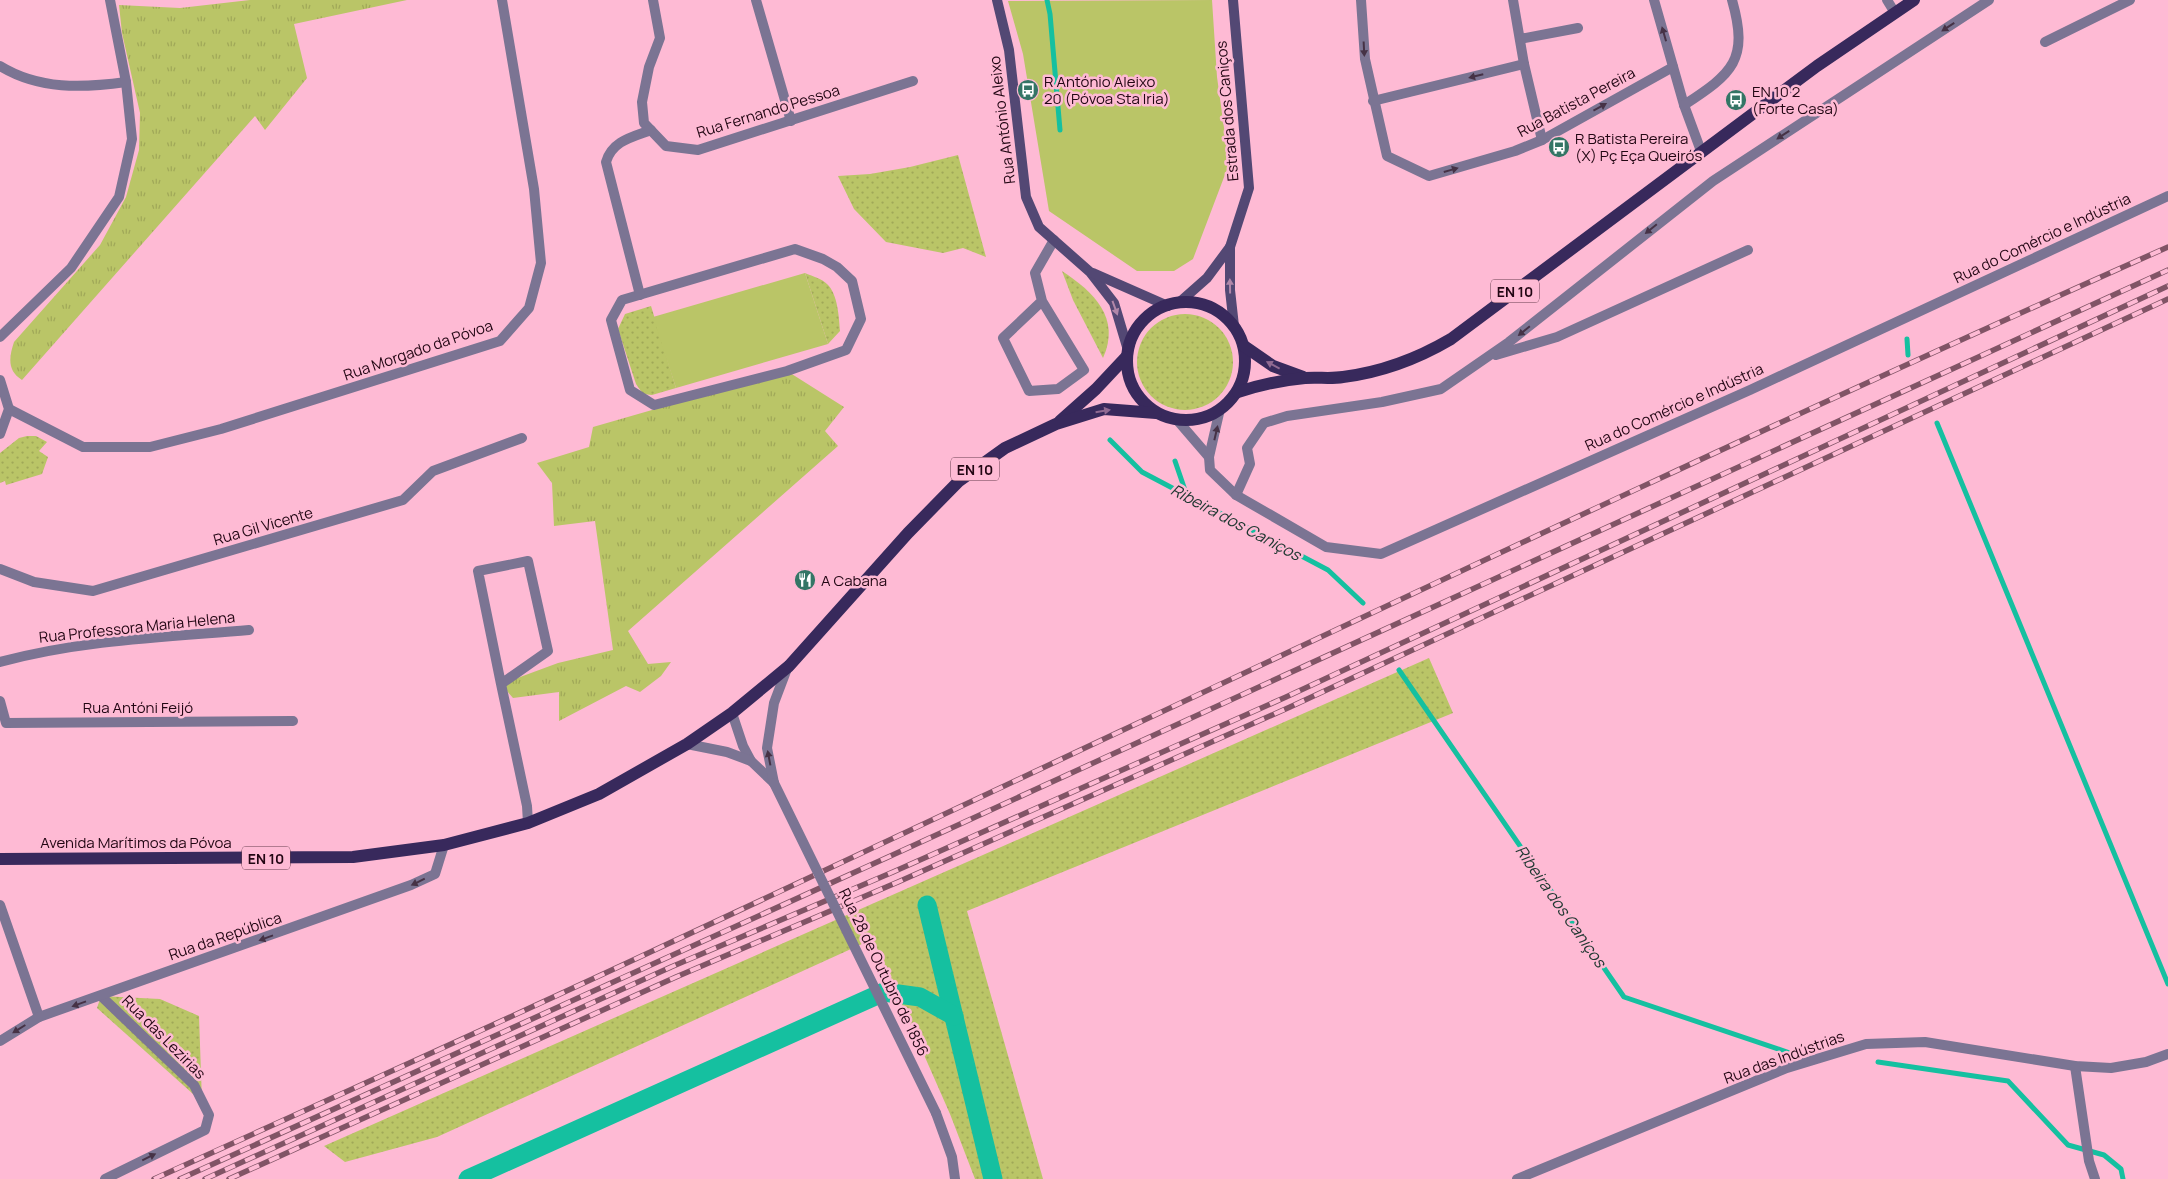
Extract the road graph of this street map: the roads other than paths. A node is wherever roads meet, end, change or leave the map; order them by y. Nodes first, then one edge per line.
1 (110, 0) edge
2 (502, 0) edge
3 (653, 0) edge
4 (756, 0) edge
5 (996, 0) edge
6 (1233, 0) edge
7 (1361, 0) edge
8 (1513, 0) edge
9 (1654, 0) edge
10 (1732, 0) edge
11 (1887, 0) edge
12 (1914, 0) edge
13 (1989, 0) edge
14 (2130, 0) edge
15 (1895, 13) junction
16 (1578, 28) dead end
17 (1520, 39) junction
18 (2045, 42) dead end
19 (1524, 64) junction
20 (0, 66) edge
21 (1673, 67) junction
22 (913, 81) dead end
23 (126, 82) junction
24 (1373, 102) junction
25 (1684, 104) junction
26 (791, 121) junction
27 (651, 130) junction
28 (1542, 140) junction
29 (1701, 151) junction
30 (2168, 196) edge
31 (1054, 240) junction
32 (1230, 247) junction
33 (1748, 250) dead end
34 (1090, 272) junction
35 (640, 295) junction
36 (1042, 301) junction
37 (1181, 301) junction
38 (1168, 306) junction
39 (1234, 326) junction
40 (0, 337) edge
41 (1244, 346) junction
42 (1127, 354) junction
43 (1486, 359) junction
44 (1305, 378) junction
45 (0, 380) edge
46 (1238, 392) junction
47 (9, 409) junction
48 (1220, 409) junction
49 (1156, 413) junction
50 (1178, 421) junction
51 (1056, 424) junction
52 (0, 434) edge
53 (522, 438) dead end
54 (1210, 457) junction
55 (1236, 495) junction
56 (0, 568) edge
57 (249, 630) dead end
58 (0, 662) edge
59 (789, 666) junction
60 (501, 684) junction
61 (0, 702) edge
62 (732, 713) junction
63 (293, 721) dead end
64 (687, 744) junction
65 (751, 761) junction
66 (774, 783) junction
67 (528, 823) junction
68 (444, 845) junction
69 (0, 859) edge
70 (0, 905) edge
71 (100, 996) junction
72 (39, 1018) junction
73 (0, 1041) edge
74 (2168, 1054) edge
75 (2075, 1066) junction
76 (105, 1179) edge
77 (955, 1179) edge
78 (1517, 1179) edge
79 (2095, 1179) edge

1 - 23 street
2 - 47 street, Rua Morgado da Póvoa
3 - 27 street, Rua Fernando Pessoa
4 - 26 street
5 - 31 street, Rua António Aleixo
6 - 32 street, Estrada dos Caniços
7 -> 24 street, Rua Batista Pereira
8 - 17 street
21 -> 9 street
10 - 25 street
11 - 15 street
12 - 15 main road, EN 10
13 -> 43 street
14 - 18 street
15 - 29 main road, EN 10
16 - 17 street
17 - 19 street
19 -> 24 street
19 - 28 street
20 - 23 street
21 - 25 street
28 -> 21 street, Rua Batista Pereira
22 - 26 street, Rua Fernando Pessoa
23 - 40 street
24 -> 28 street, Rua Batista Pereira
25 - 29 street
26 - 27 street, Rua Fernando Pessoa
27 - 35 street
29 - 44 main road, EN 10
30 - 55 street, Rua do Comércio e Indústria
31 - 34 street, Rua António Aleixo
31 - 36 street
32 - 37 street, Estrada dos Caniços
39 -> 32 street, Estrada dos Caniços
33 - 43 street
34 - 38 street, Rua António Aleixo
34 -> 42 street, Rua António Aleixo
35 - 35 street
36 - 36 street
37 - 38 main road
37 - 39 main road
38 - 42 main road
39 - 41 main road
44 -> 41 main road
41 - 46 main road
42 - 49 main road
42 - 51 main road, Avenida Marítimos da Póvoa
43 - 55 street
44 - 46 main road
45 - 47 street
46 - 48 main road
47 - 52 street
48 - 50 main road
54 -> 48 street
49 - 50 main road
51 -> 49 main road, Avenida Marítimos da Póvoa
50 - 54 street, Rua do Comércio e Indústria
51 - 59 main road, Avenida Marítimos da Póvoa / EN 10
53 - 56 street, Rua Gil Vicente
54 - 55 street, Rua do Comércio e Indústria
57 - 58 street, Rua Professora Maria Helena
59 - 62 main road, Avenida Marítimos da Póvoa / EN 10
66 -> 59 street, Rua 28 de Outubro de 1856
60 - 60 street
60 - 67 street
61 - 63 street, Rua Antóni Feijó
62 - 64 main road, Avenida Marítimos da Póvoa / EN 10
62 - 65 street, Rua 28 de Outubro de 1856
64 - 65 street, Rua 28 de Outubro de 1856
64 - 67 main road, Avenida Marítimos da Póvoa / EN 10
65 - 66 street, Rua 28 de Outubro de 1856
66 - 77 street, Rua 28 de Outubro de 1856, bridge
67 - 68 main road, Avenida Marítimos da Póvoa / EN 10
68 - 69 main road, Avenida Marítimos da Póvoa / EN 10
68 -> 71 street, Rua da República
70 - 72 street
71 -> 72 street, Rua da República
76 -> 71 street, Rua das Lezirias
72 -> 73 street, Rua da República
74 - 75 street, Rua das Indústrias
75 - 78 street, Rua das Indústrias
75 - 79 street

